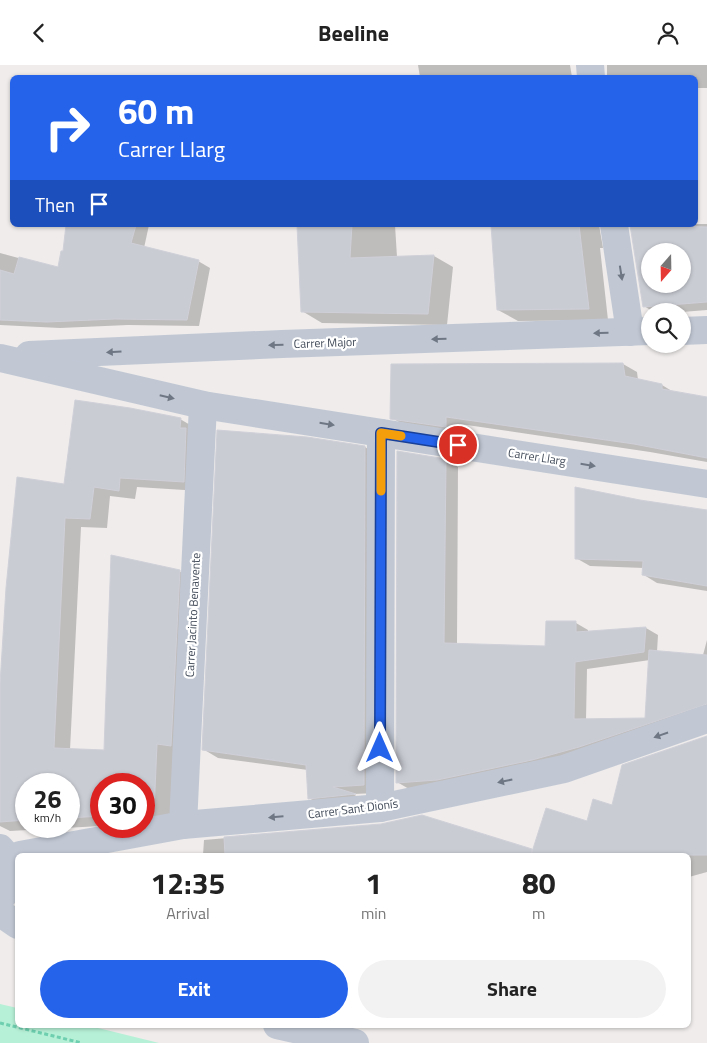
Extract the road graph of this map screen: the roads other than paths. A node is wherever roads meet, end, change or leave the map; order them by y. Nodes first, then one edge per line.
1 (614, 227) edge
2 (707, 330) edge
3 (691, 331) edge
4 (640, 332) edge
5 (0, 357) edge
6 (203, 405) junction
7 (374, 432) junction
8 (707, 484) edge
9 (707, 719) edge
10 (380, 808) junction
11 (183, 825) junction
12 (18, 853) edge
13 (12, 854) edge
14 (0, 899) edge
15 (0, 913) edge
16 (15, 923) edge
17 (290, 1028) edge
18 (355, 1043) edge

1 -> 4 street
2 - 3 street
4 -> 5 street, Carrer Major
5 -> 6 street, Carrer Major
6 -> 7 street, Carrer Major
6 - 11 street, Carrer Jacinto Benavente
7 -> 8 street, Carrer Llarg
7 - 10 street
9 -> 10 street, Carrer Sant Dionís
10 -> 11 street, Carrer Sant Dionís
11 - 12 street, Carrer Sant Dionís
13 - 14 street
15 - 16 street
17 - 18 street

